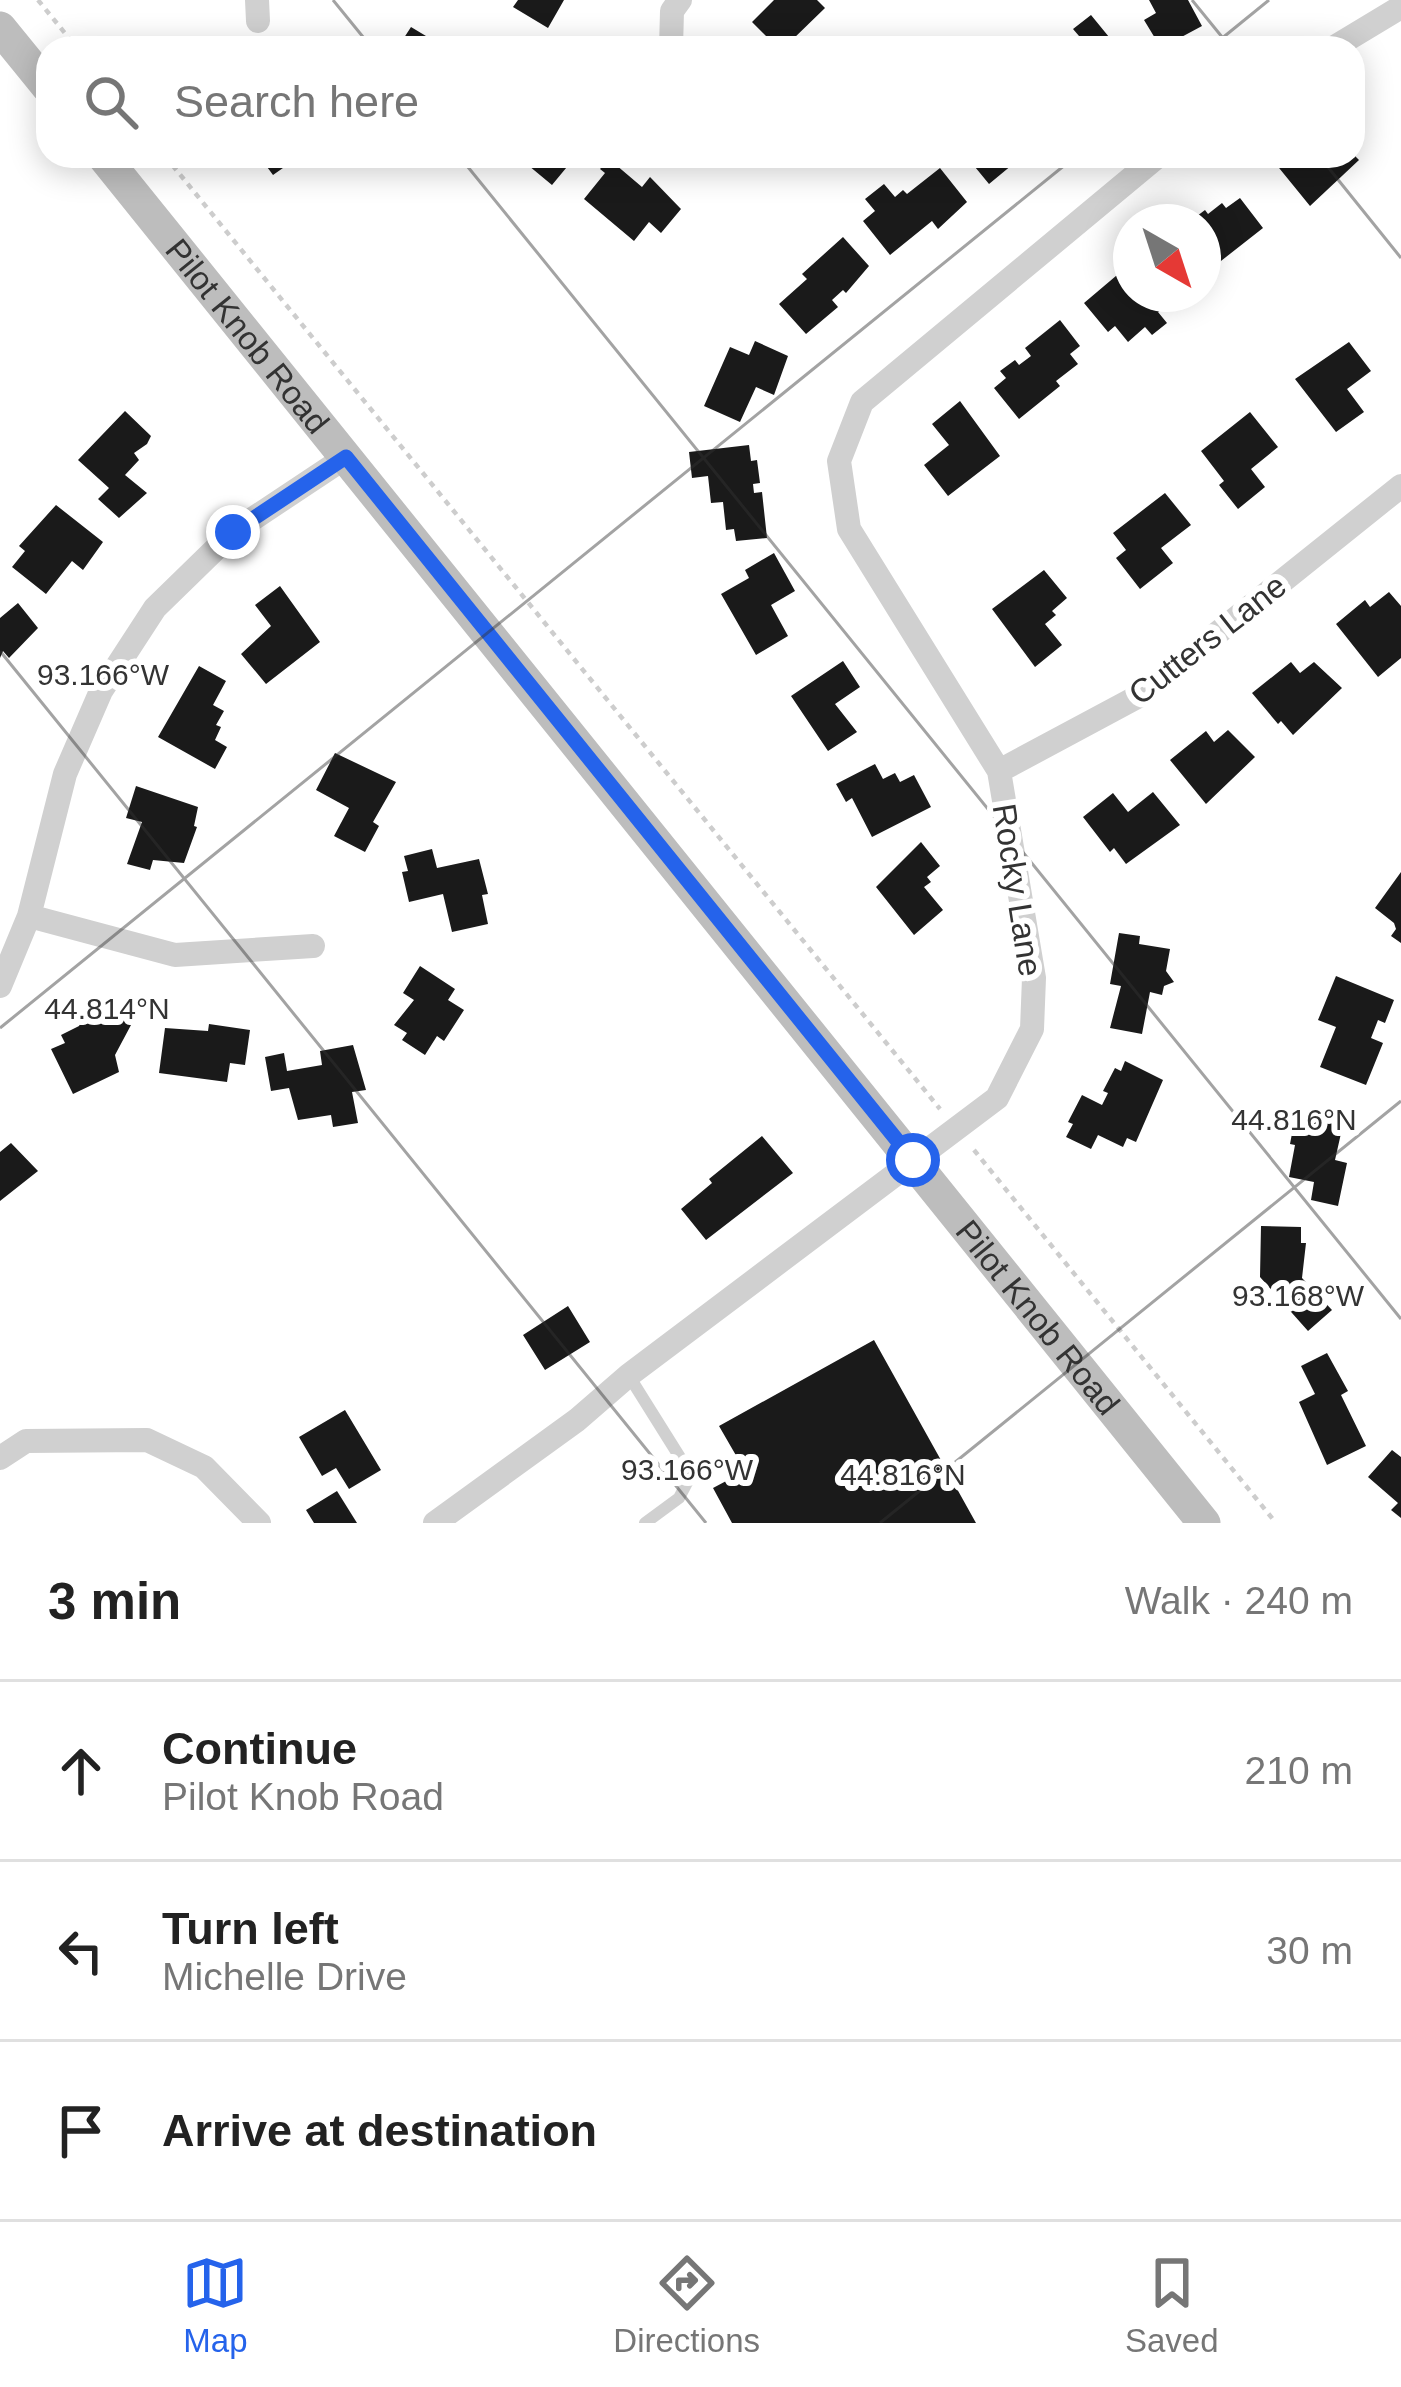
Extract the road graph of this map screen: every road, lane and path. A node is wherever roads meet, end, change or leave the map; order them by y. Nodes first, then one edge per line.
1 (38, 0) edge
2 (680, 0) edge
3 (1401, 7) edge
4 (0, 28) edge
5 (66, 36) edge
6 (671, 36) edge
7 (1354, 36) edge
8 (36, 72) edge
9 (114, 168) edge
10 (174, 168) edge
11 (1144, 168) edge
12 (346, 457) junction
13 (1401, 485) edge
14 (1000, 771) junction
15 (29, 916) junction
16 (313, 946) dead end
17 (0, 986) edge
18 (956, 1129) junction
19 (913, 1160) junction
20 (628, 1375) junction
21 (0, 1458) edge
22 (259, 1523) edge
23 (435, 1523) edge
24 (645, 1523) edge
25 (1204, 1523) edge
26 (1276, 1523) edge

1 - 5 path
2 - 6 street
3 - 7 street
4 - 8 main road
9 - 12 main road, Pilot Knob Road
10 - 18 path
11 - 14 street, Rocky Lane
12 - 15 street
12 - 19 main road, Pilot Knob Road
13 - 14 street, Cutters Lane
14 - 18 street, Rocky Lane
15 - 16 street
15 - 17 street
18 - 19 street, Rocky Lane
18 - 26 path
19 - 20 street, Rocky Lane
19 - 25 main road, Pilot Knob Road
20 - 23 street, Rocky Lane
20 - 24 lane
21 - 22 street

